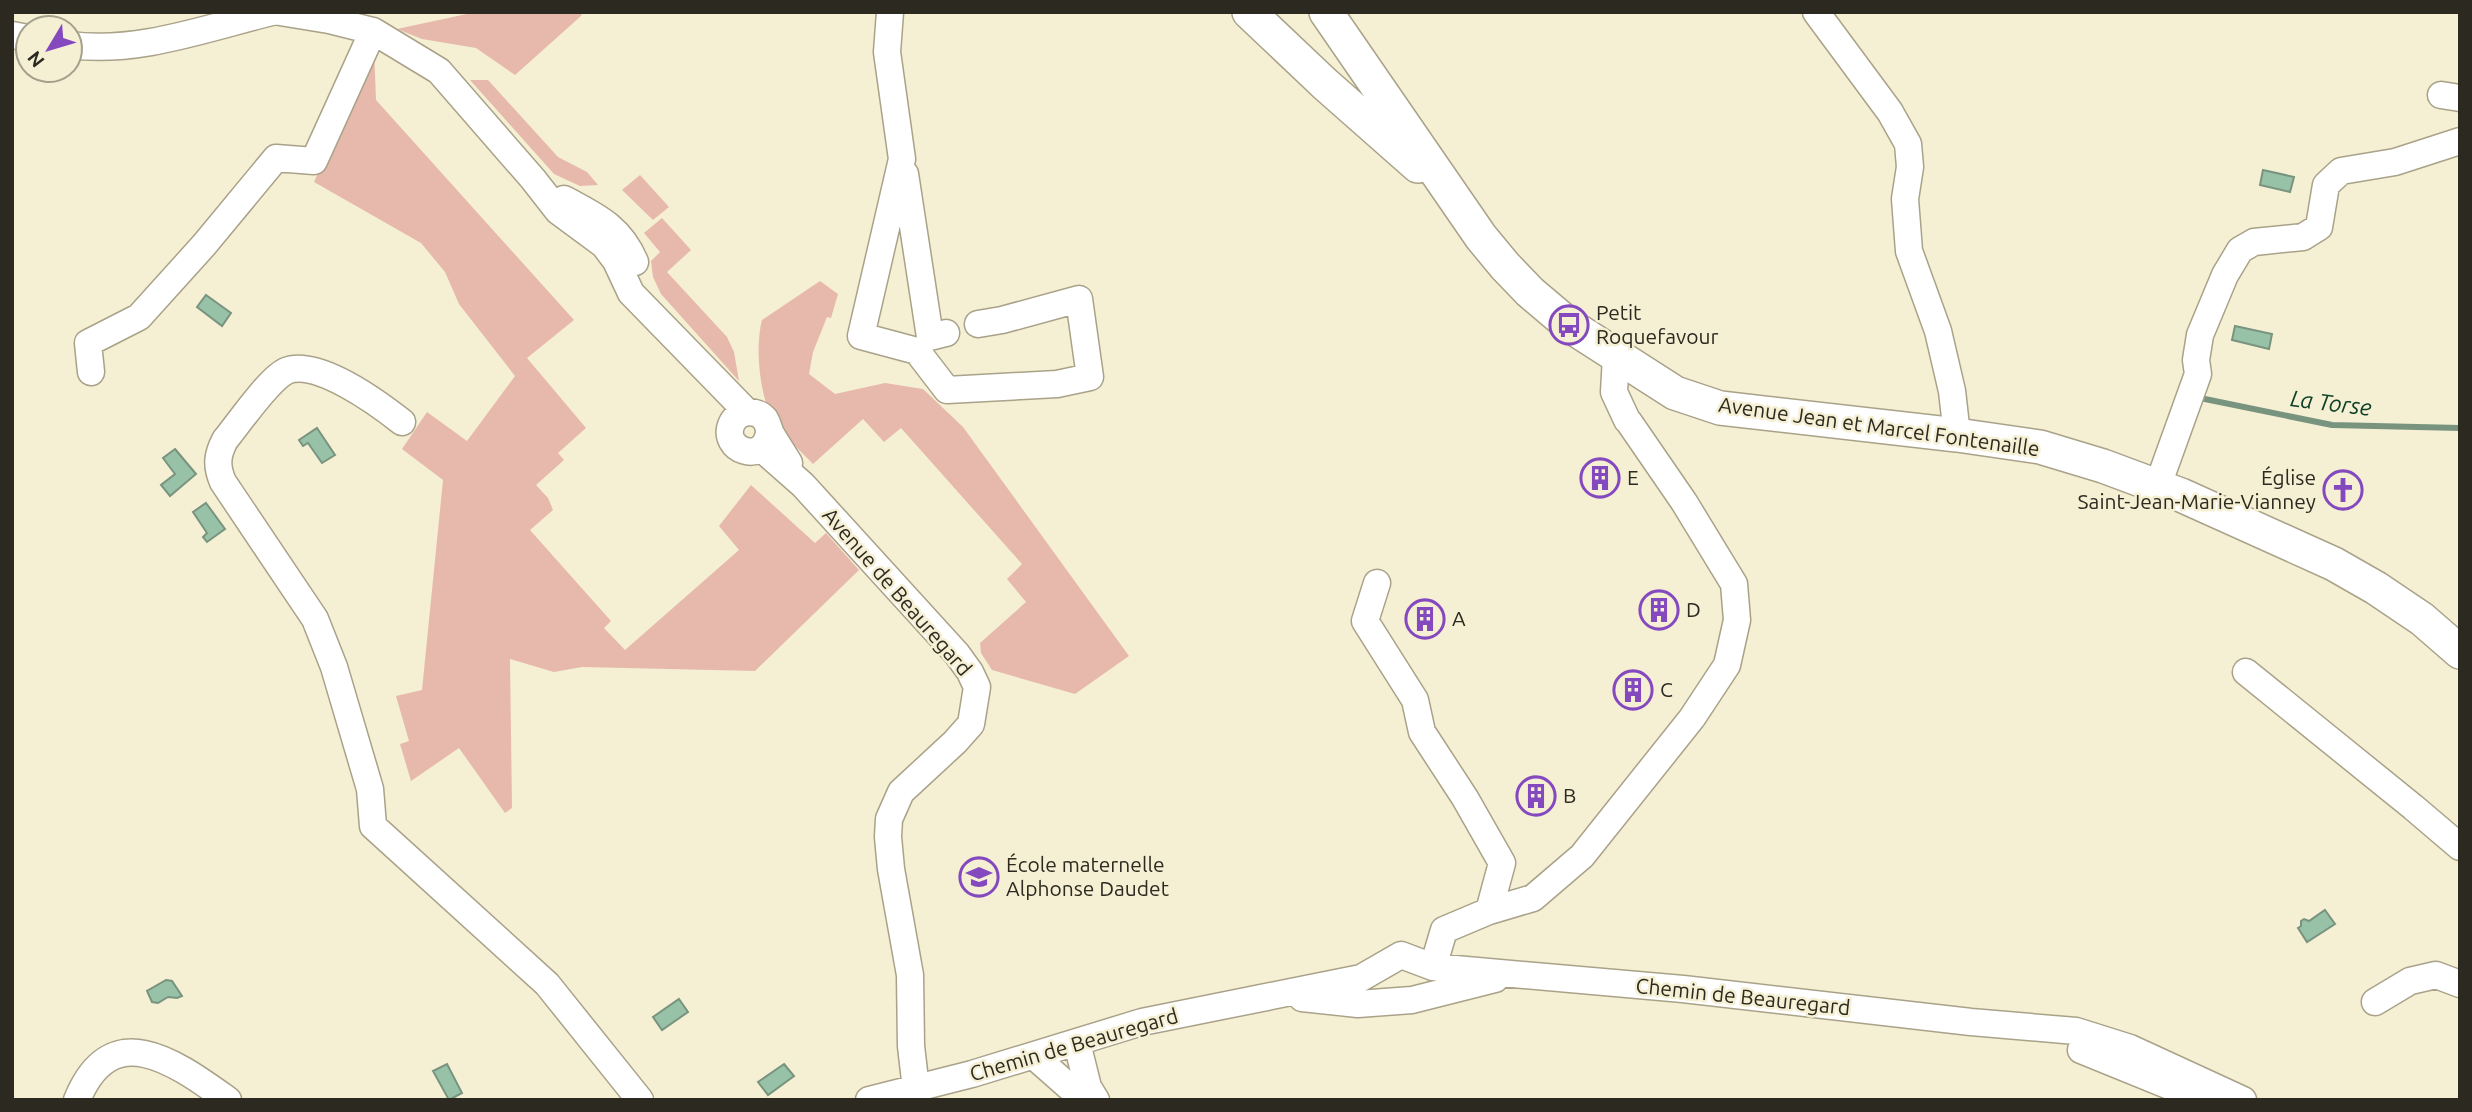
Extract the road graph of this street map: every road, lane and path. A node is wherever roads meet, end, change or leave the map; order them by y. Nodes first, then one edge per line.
1 (272, 12) edge
2 (280, 12) edge
3 (890, 12) edge
4 (1249, 12) edge
5 (1326, 12) edge
6 (1816, 12) edge
7 (325, 16) edge
8 (373, 31) junction
9 (84, 47) edge
10 (1359, 58) junction
11 (1325, 84) junction
12 (2460, 141) edge
13 (902, 159) junction
14 (1454, 198) junction
15 (978, 324) dead end
16 (946, 333) dead end
17 (1616, 357) junction
18 (90, 372) dead end
19 (740, 416) junction
20 (402, 422) dead end
21 (1956, 435) junction
22 (765, 439) junction
23 (2158, 485) junction
24 (1377, 583) dead end
25 (2460, 652) edge
26 (2246, 673) dead end
27 (2460, 847) edge
28 (1489, 911) junction
29 (1433, 967) junction
30 (1515, 974) junction
31 (2460, 984) edge
32 (1279, 996) junction
33 (2375, 1002) dead end
34 (1971, 1022) junction
35 (1077, 1043) junction
36 (1034, 1056) junction
37 (916, 1089) junction
38 (1059, 1091) edge
39 (77, 1100) edge
40 (229, 1100) edge
41 (640, 1100) edge
42 (869, 1100) edge
43 (1084, 1100) edge
44 (1096, 1100) edge
45 (2204, 1100) edge
46 (2243, 1100) edge

1 - 9 street
2 - 7 street
3 - 13 street
4 - 11 main road, Avenue Jean et Marcel Fontenaille
5 - 10 main road, Avenue Jean et Marcel Fontenaille
6 - 21 street
7 - 8 street
8 - 18 street
8 - 19 street
10 - 11 main road
10 - 14 main road, Avenue Jean et Marcel Fontenaille
11 - 14 main road, Avenue Jean et Marcel Fontenaille
12 - 23 street
13 - 15 street
13 - 16 street
14 - 17 main road, Avenue Jean et Marcel Fontenaille
17 - 21 main road, Avenue Jean et Marcel Fontenaille
17 - 28 street
19 - 22 street
19 - 22 street
20 - 41 street
21 - 23 main road, Avenue Jean et Marcel Fontenaille
22 - 37 street, Avenue de Beauregard
23 - 25 main road, Avenue Jean et Marcel Fontenaille
24 - 28 street
26 - 27 street
28 - 29 street
29 - 30 street, Chemin de Beauregard
29 - 32 street, Chemin de Beauregard
30 - 32 street, Chemin de Beauregard
30 - 34 street, Chemin de Beauregard
31 - 33 street
32 - 35 street, Chemin de Beauregard
34 - 45 street, Chemin de Beauregard
34 - 46 street, Chemin de Beauregard
35 - 36 street, Chemin de Beauregard
35 - 44 street
36 - 37 street, Chemin de Beauregard
36 - 38 street
37 - 42 street, Chemin de Beauregard
38 - 43 street
39 - 40 street

